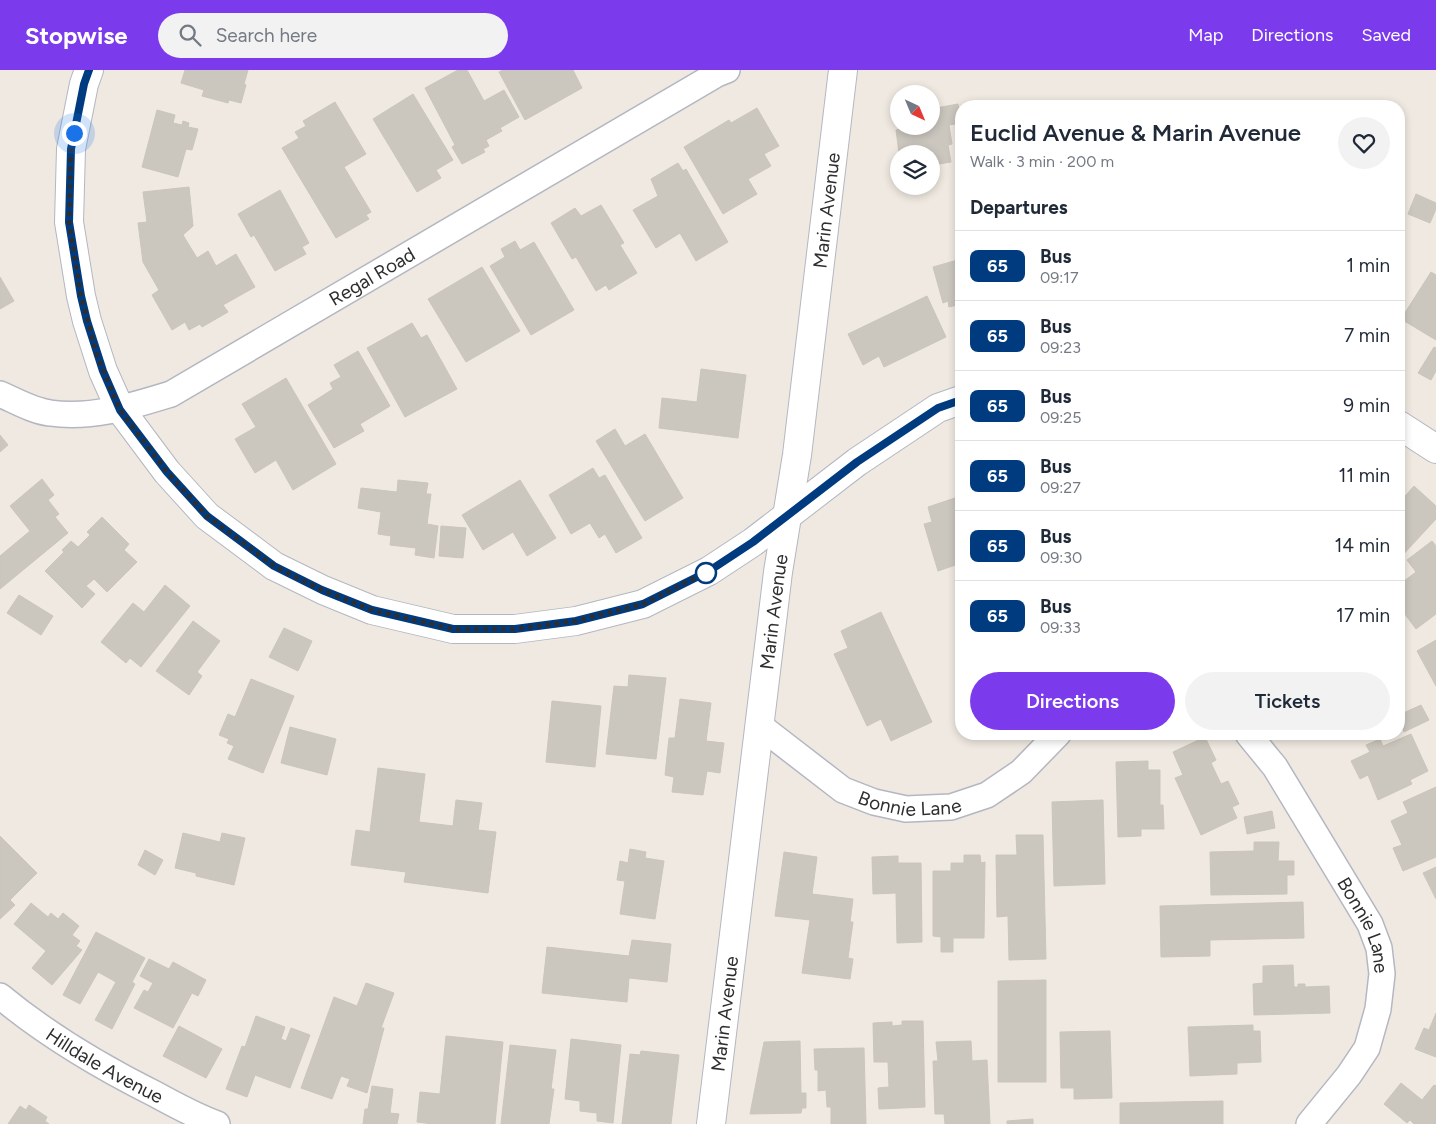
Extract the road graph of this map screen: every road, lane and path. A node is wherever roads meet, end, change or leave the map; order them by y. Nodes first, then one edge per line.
1 (89, 70) edge
2 (727, 70) edge
3 (843, 70) edge
4 (0, 394) edge
5 (955, 402) edge
6 (120, 410) junction
7 (1405, 429) edge
8 (1436, 449) edge
9 (788, 514) junction
10 (760, 726) junction
11 (1052, 740) edge
12 (1253, 740) edge
13 (0, 996) edge
14 (217, 1124) edge
15 (711, 1124) edge
16 (1309, 1124) edge

1 - 6 street
2 - 6 street, Regal Road
3 - 9 street, Marin Avenue
4 - 6 street, Regal Road
5 - 9 street
6 - 9 street
7 - 8 street
9 - 10 street, Marin Avenue
10 - 11 street, Bonnie Lane
10 - 15 street, Marin Avenue
12 - 16 street, Bonnie Lane
13 - 14 street, Hilldale Avenue

